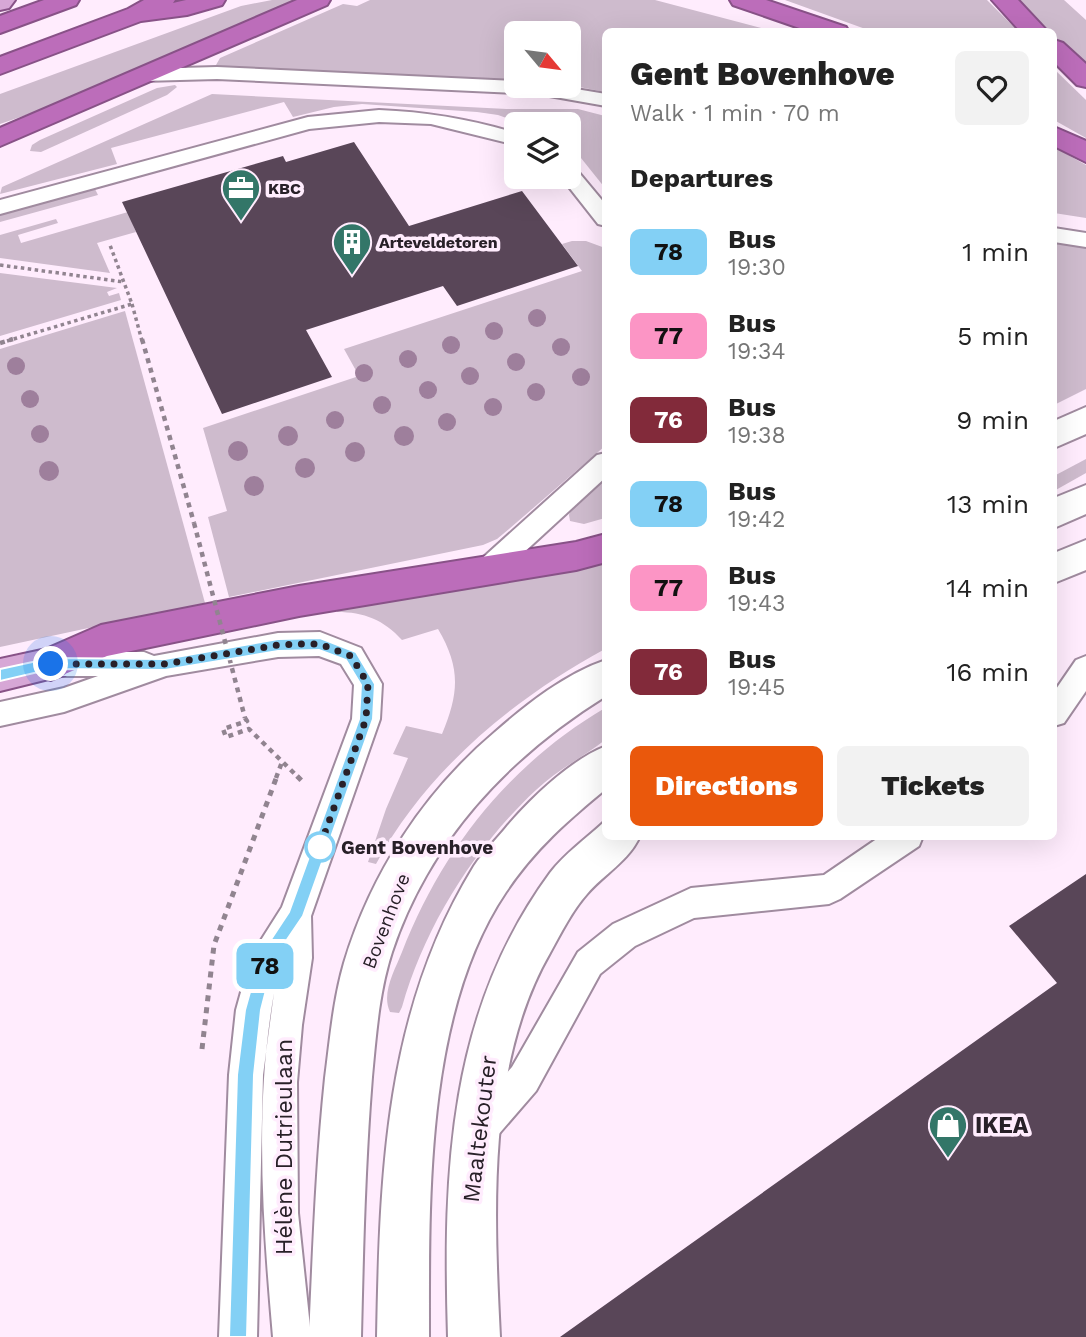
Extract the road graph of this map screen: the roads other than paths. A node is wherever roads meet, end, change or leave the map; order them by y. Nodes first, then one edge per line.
1 (67, 0) edge
2 (163, 0) edge
3 (213, 0) edge
4 (318, 0) edge
5 (742, 0) edge
6 (1004, 0) edge
7 (137, 14) junction
8 (0, 25) edge
9 (825, 28) edge
10 (1031, 28) edge
11 (1057, 51) edge
12 (8, 63) edge
13 (143, 75) junction
14 (1086, 79) edge
15 (602, 99) edge
16 (504, 135) edge
17 (1057, 137) edge
18 (0, 138) edge
19 (1086, 153) edge
20 (581, 189) edge
21 (0, 207) edge
22 (602, 214) edge
23 (1057, 221) edge
24 (1086, 226) edge
25 (1057, 235) edge
26 (1086, 240) edge
27 (1086, 419) edge
28 (1057, 434) edge
29 (602, 466) edge
30 (1086, 498) edge
31 (1057, 512) edge
32 (602, 549) edge
33 (1086, 554) edge
34 (1057, 568) edge
35 (486, 570) junction
36 (51, 664) junction
37 (165, 664) junction
38 (1086, 668) edge
39 (0, 675) edge
40 (602, 678) edge
41 (1057, 709) edge
42 (0, 714) edge
43 (602, 767) edge
44 (615, 840) edge
45 (902, 840) edge
46 (295, 916) junction
47 (474, 1136) junction
48 (238, 1337) edge
49 (292, 1337) edge
50 (335, 1337) edge
51 (403, 1337) edge
52 (474, 1337) edge

1 - 8 highway
2 - 7 highway
3 - 7 highway
4 - 13 highway
5 - 9 highway
6 - 10 highway
7 - 12 highway
11 - 14 highway
13 - 15 lane
13 - 18 highway
16 - 21 lane
17 - 19 highway
20 - 22 lane
23 - 24 lane
25 - 26 lane
27 - 28 street
29 - 35 lane
30 - 31 street
32 - 35 highway
33 - 34 street
35 - 36 highway
36 - 37 lane
36 - 39 main road
37 - 42 lane
37 - 46 lane, Hélène Dutrieulaan
38 - 41 lane
40 - 50 street, Bovenhove
43 - 51 street
44 - 47 street, Maaltekouter
45 - 47 lane
46 - 48 lane, Hélène Dutrieulaan
46 - 49 lane, Hélène Dutrieulaan
47 - 52 street, Maaltekouter

